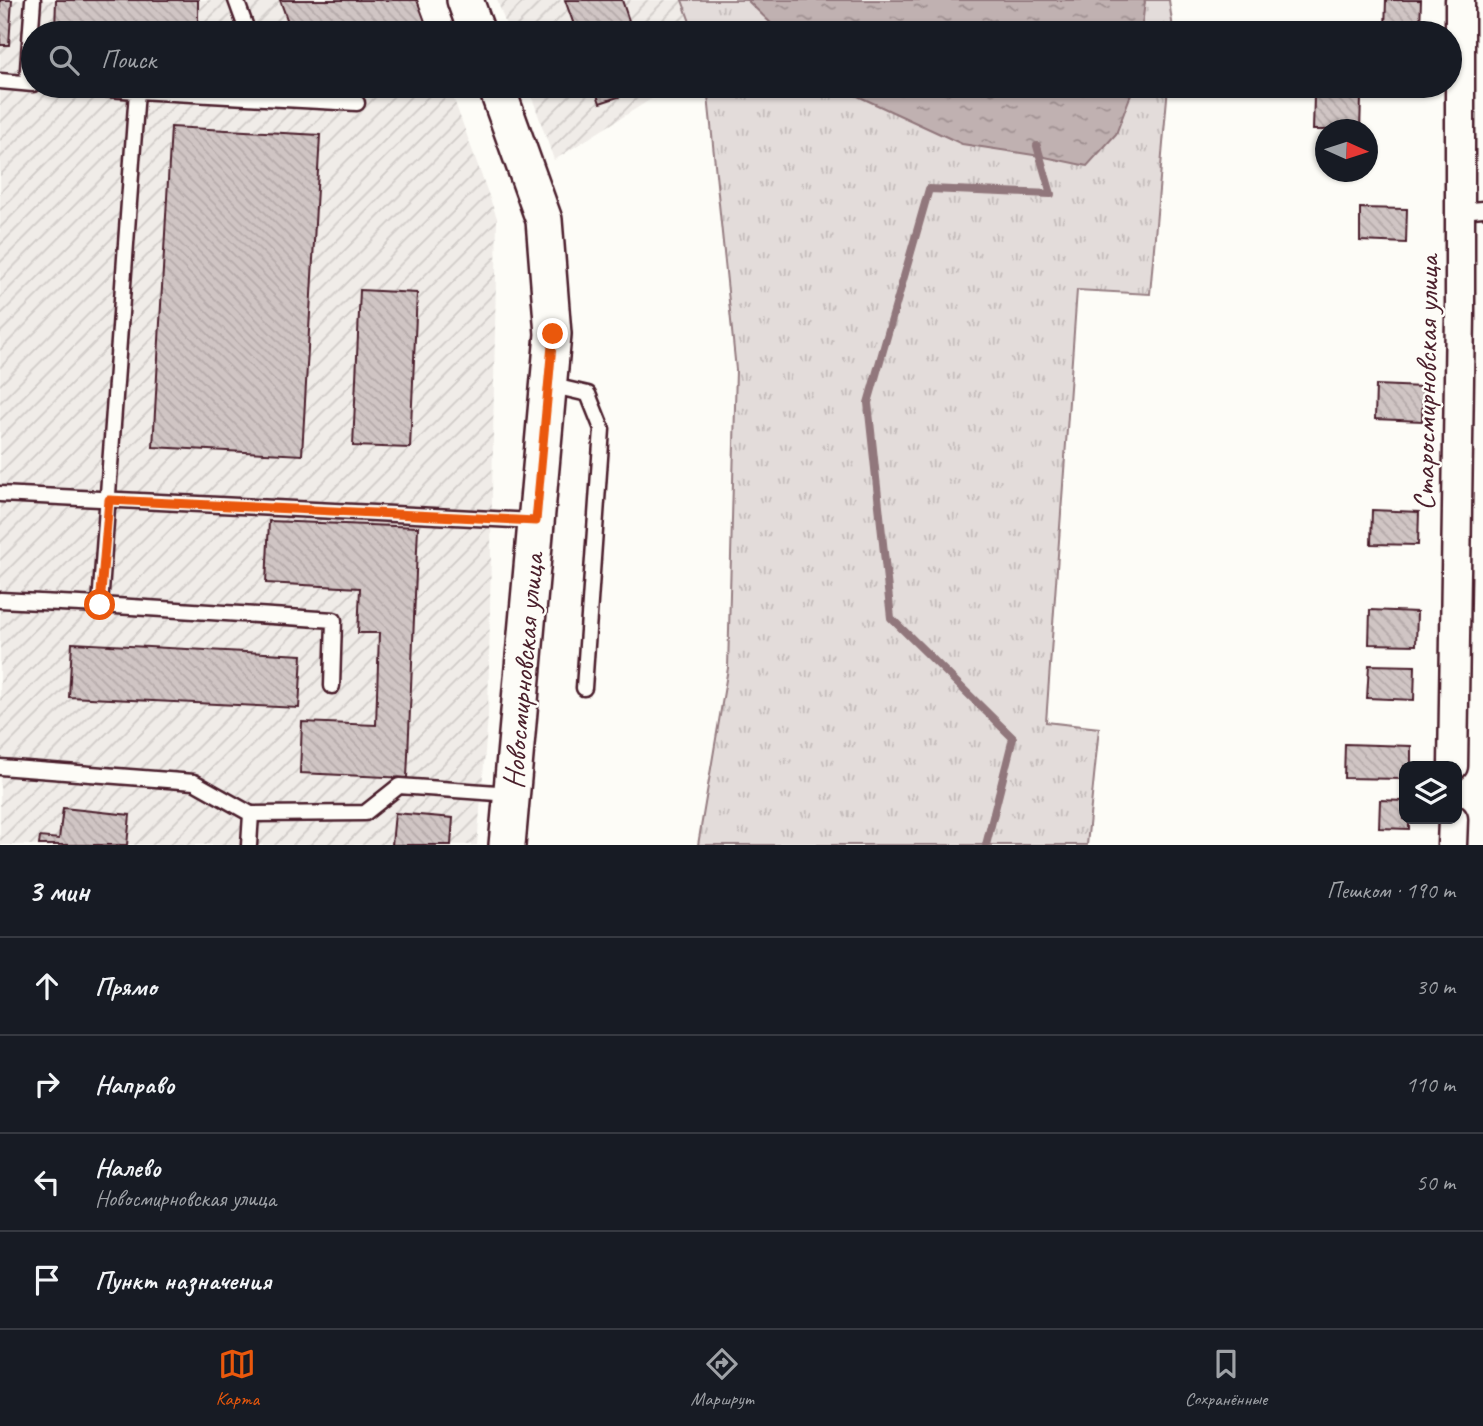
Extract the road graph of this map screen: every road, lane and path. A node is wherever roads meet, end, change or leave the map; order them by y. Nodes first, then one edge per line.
1 (33, 0) edge
2 (236, 0) edge
3 (465, 0) edge
4 (1460, 0) edge
5 (32, 21) edge
6 (244, 21) edge
7 (473, 21) edge
8 (1461, 21) edge
9 (1462, 35) edge
10 (0, 81) edge
11 (21, 82) edge
12 (137, 98) edge
13 (316, 98) edge
14 (500, 98) edge
15 (356, 103) dead end
16 (1472, 210) edge
17 (549, 384) junction
18 (0, 494) edge
19 (109, 500) junction
20 (536, 521) junction
21 (0, 600) edge
22 (100, 605) junction
23 (332, 686) dead end
24 (584, 688) dead end
25 (1453, 761) edge
26 (0, 767) edge
27 (512, 794) junction
28 (251, 814) junction
29 (1453, 824) edge
30 (249, 845) edge
31 (508, 845) edge
32 (1452, 845) edge

1 - 5 lane
2 - 6 lane
3 - 7 street
4 - 8 street, Старосмирновская улица
9 - 16 street, Старосмирновская улица
10 - 11 lane
12 - 19 lane
13 - 15 lane
14 - 17 street, Новосмирновская улица
16 - 25 street, Старосмирновская улица
17 - 20 street, Новосмирновская улица
17 - 24 lane
18 - 19 lane
19 - 20 lane
19 - 22 lane
20 - 27 street, Новосмирновская улица
21 - 22 lane
22 - 23 lane
26 - 28 lane
27 - 28 lane
27 - 31 street, Новосмирновская улица
28 - 30 lane
29 - 32 street

